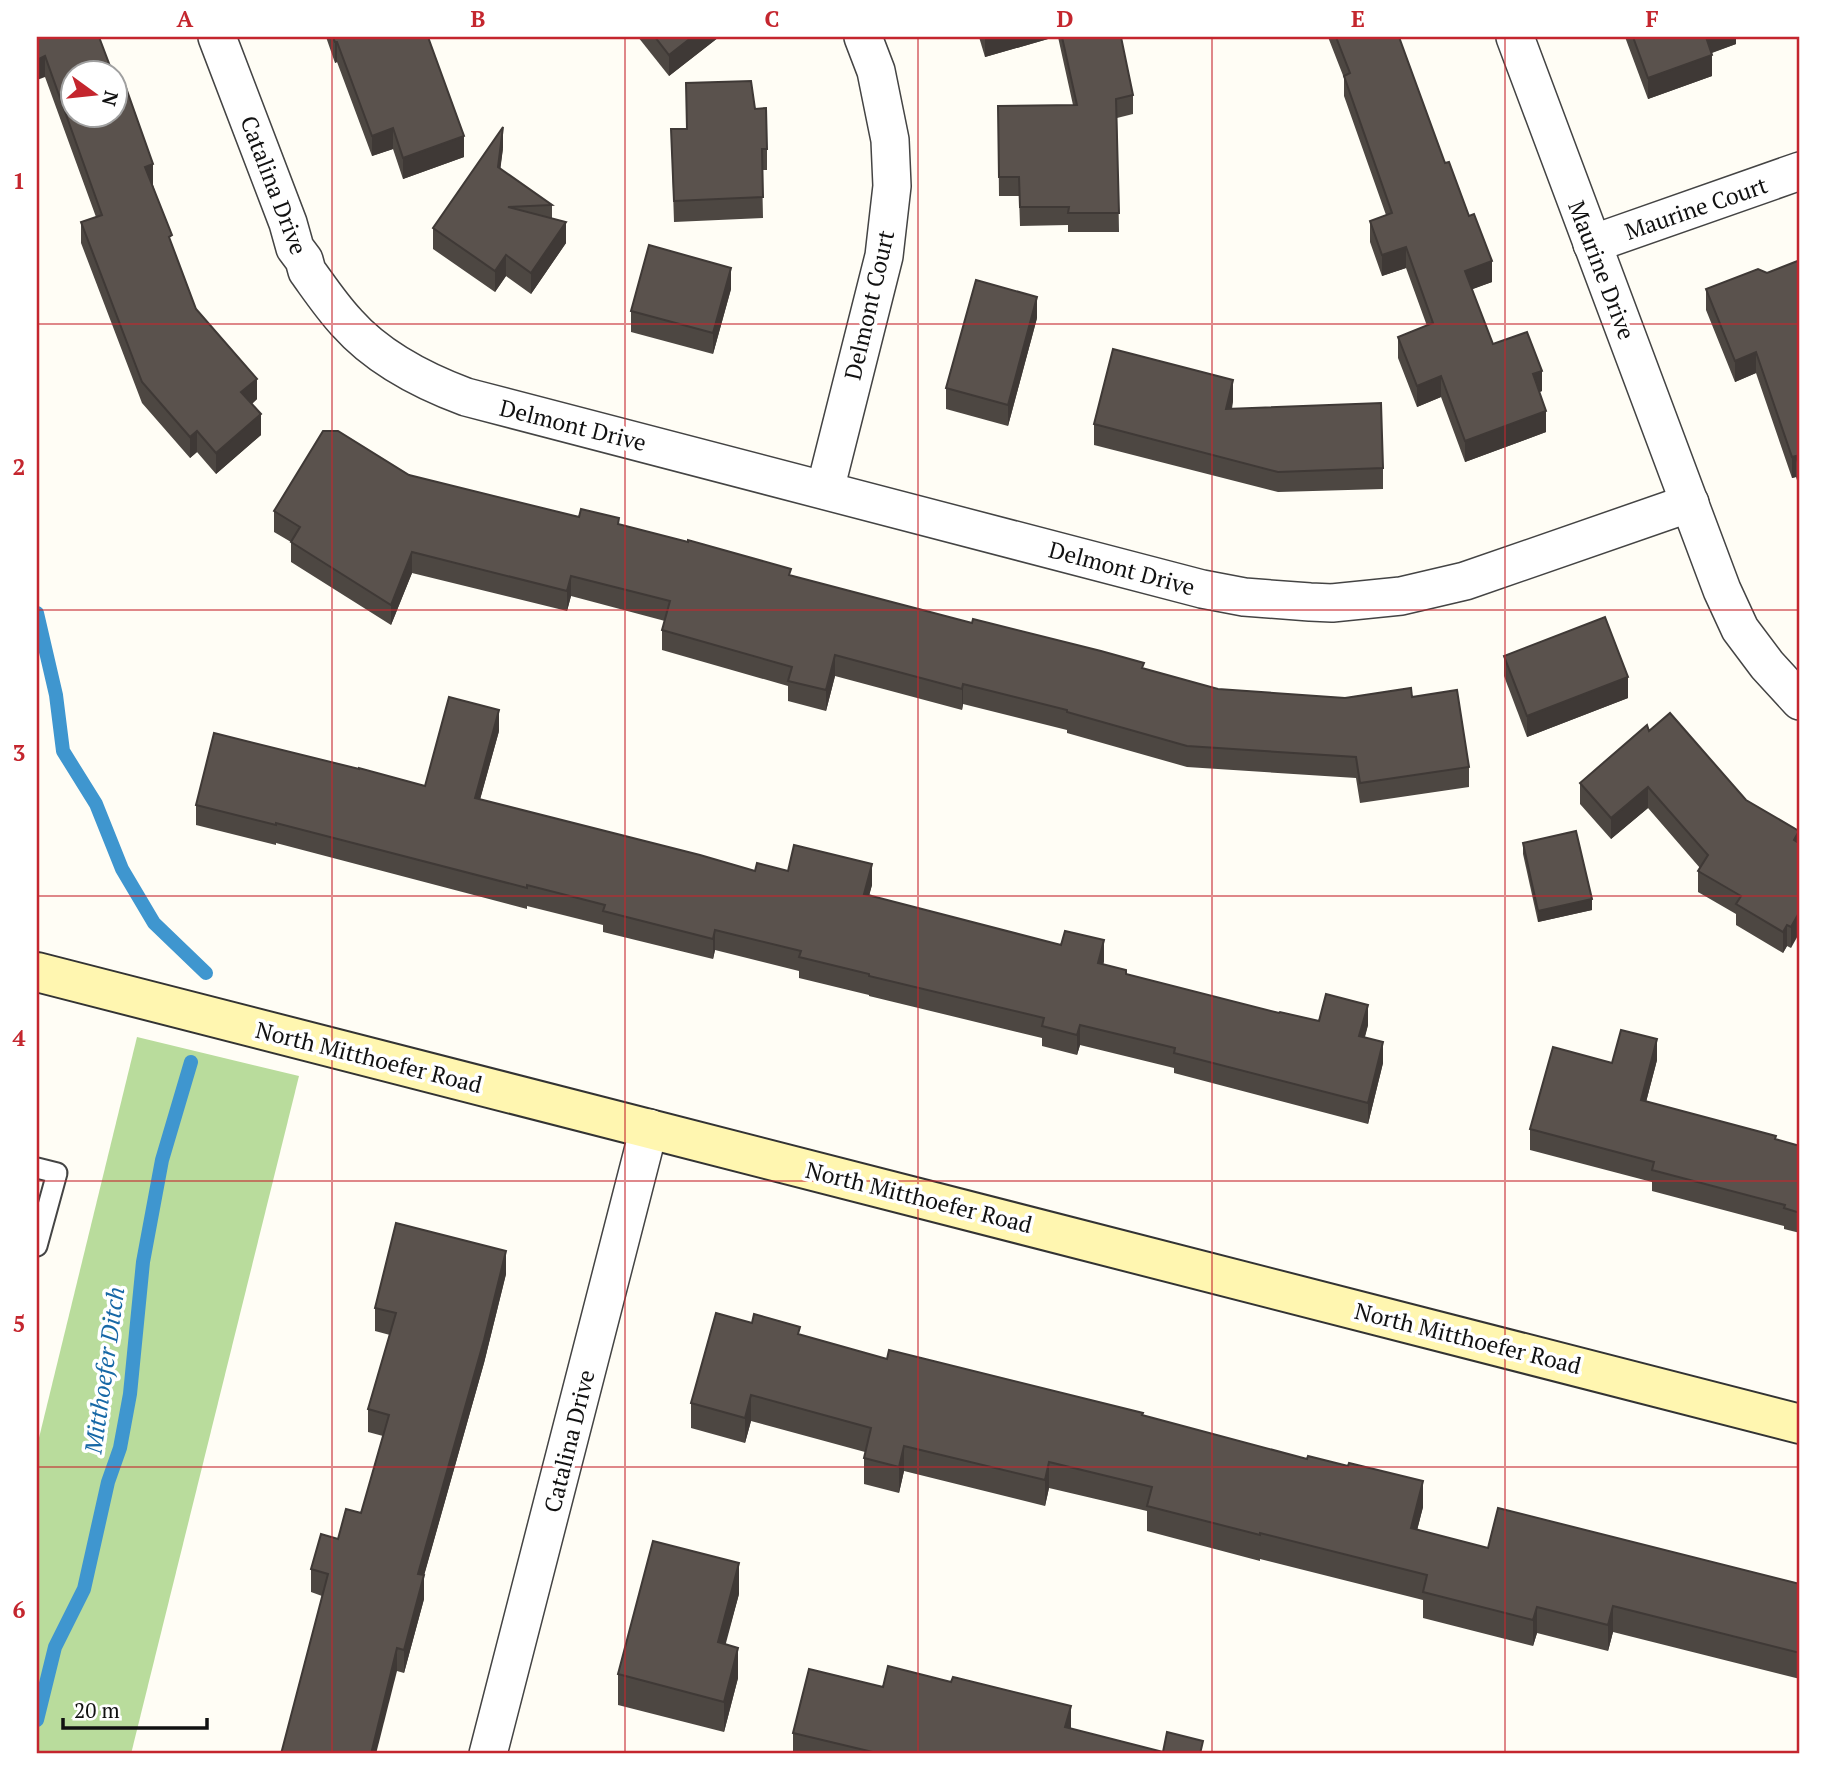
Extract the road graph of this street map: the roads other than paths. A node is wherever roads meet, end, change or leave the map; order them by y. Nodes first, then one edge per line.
1 (217, 37) edge
2 (863, 37) edge
3 (1515, 37) edge
4 (1800, 171) edge
5 (1592, 244) junction
6 (348, 324) joint
7 (825, 490) junction
8 (1690, 503) junction
9 (1800, 701) edge
10 (37, 972) edge
11 (649, 1128) junction
12 (37, 1168) edge
13 (37, 1245) edge
14 (1800, 1424) edge
15 (488, 1754) edge

1 - 6 street, Catalina Drive
2 - 7 street, Delmont Court
3 - 5 street, Maurine Drive
4 - 5 street, Maurine Court
5 - 8 street, Maurine Drive
6 - 7 street, Delmont Drive
7 - 8 street, Delmont Drive
8 - 9 street
10 - 11 main road, North Mitthoefer Road
11 - 14 main road, North Mitthoefer Road
11 - 15 street, Catalina Drive
12 - 13 lane

